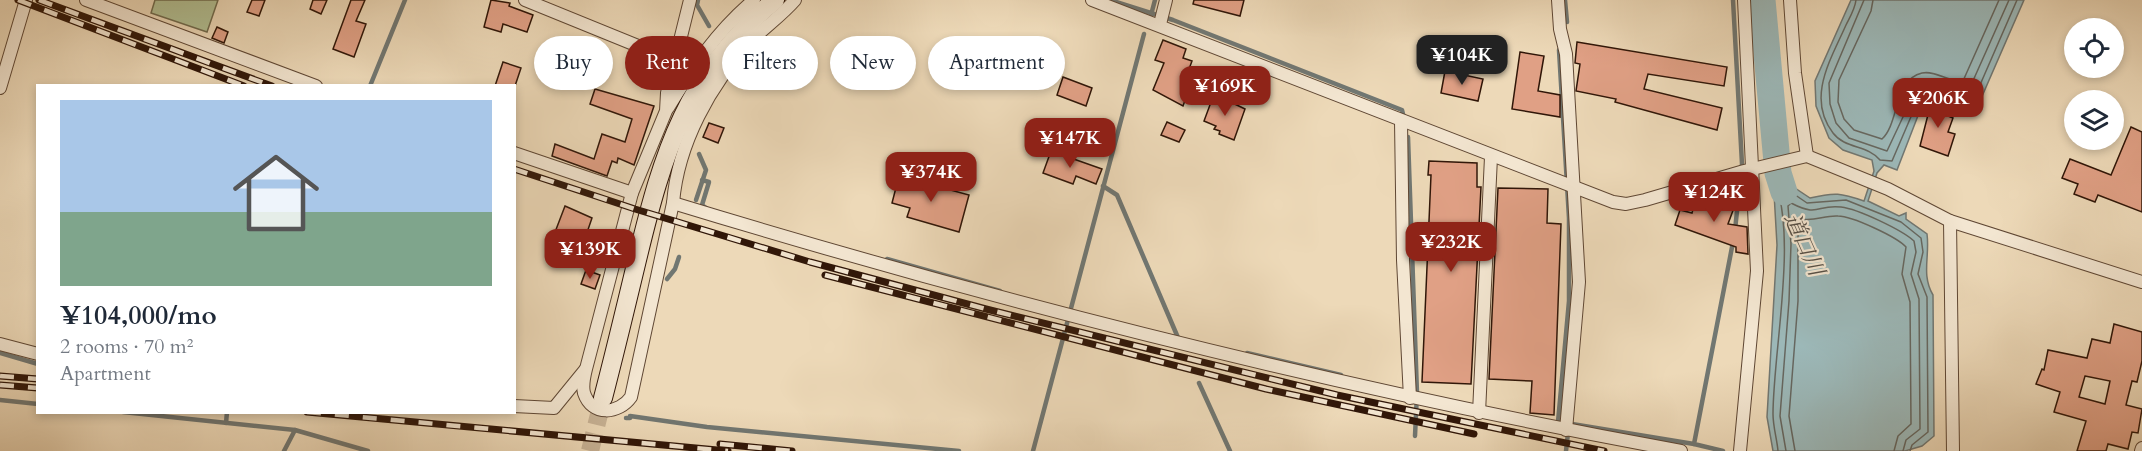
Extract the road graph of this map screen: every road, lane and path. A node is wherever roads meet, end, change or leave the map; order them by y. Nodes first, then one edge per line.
1 (27, 0) edge
2 (86, 0) edge
3 (525, 0) edge
4 (690, 0) edge
5 (754, 0) edge
6 (775, 0) edge
7 (795, 0) edge
8 (1094, 0) edge
9 (1558, 0) edge
10 (1744, 0) edge
11 (1790, 0) edge
12 (1163, 14) edge
13 (681, 36) edge
14 (625, 41) edge
15 (311, 84) edge
16 (0, 88) edge
17 (670, 90) edge
18 (666, 111) junction
19 (1401, 121) junction
20 (516, 154) edge
21 (1491, 157) junction
22 (1801, 158) junction
23 (1744, 171) junction
24 (1570, 187) junction
25 (632, 193) junction
26 (673, 203) junction
27 (1950, 221) junction
28 (2142, 282) edge
29 (0, 344) edge
30 (36, 353) edge
31 (586, 369) junction
32 (1412, 396) junction
33 (603, 398) tunnel mouth
34 (516, 406) edge
35 (1479, 408) junction
36 (1566, 425) junction
37 (1682, 451) edge
38 (1740, 451) edge
39 (1953, 451) edge

1 - 16 street
2 - 15 street
3 - 14 street
4 - 13 street
5 - 18 street
6 - 33 street
7 - 26 street
8 - 12 street
9 - 24 street
10 - 23 street
11 - 22 street
12 - 19 street
17 - 18 street
18 - 25 street
19 - 21 street
19 - 32 street
20 - 25 street
21 - 24 street
21 - 35 street
22 - 23 street
22 - 27 street
23 - 24 street
23 - 38 street
24 - 36 street
25 - 31 street
26 - 31 street
26 - 32 street
27 - 28 street
27 - 39 street
29 - 30 street
31 - 34 street
32 - 35 street
35 - 36 street
36 - 37 street

